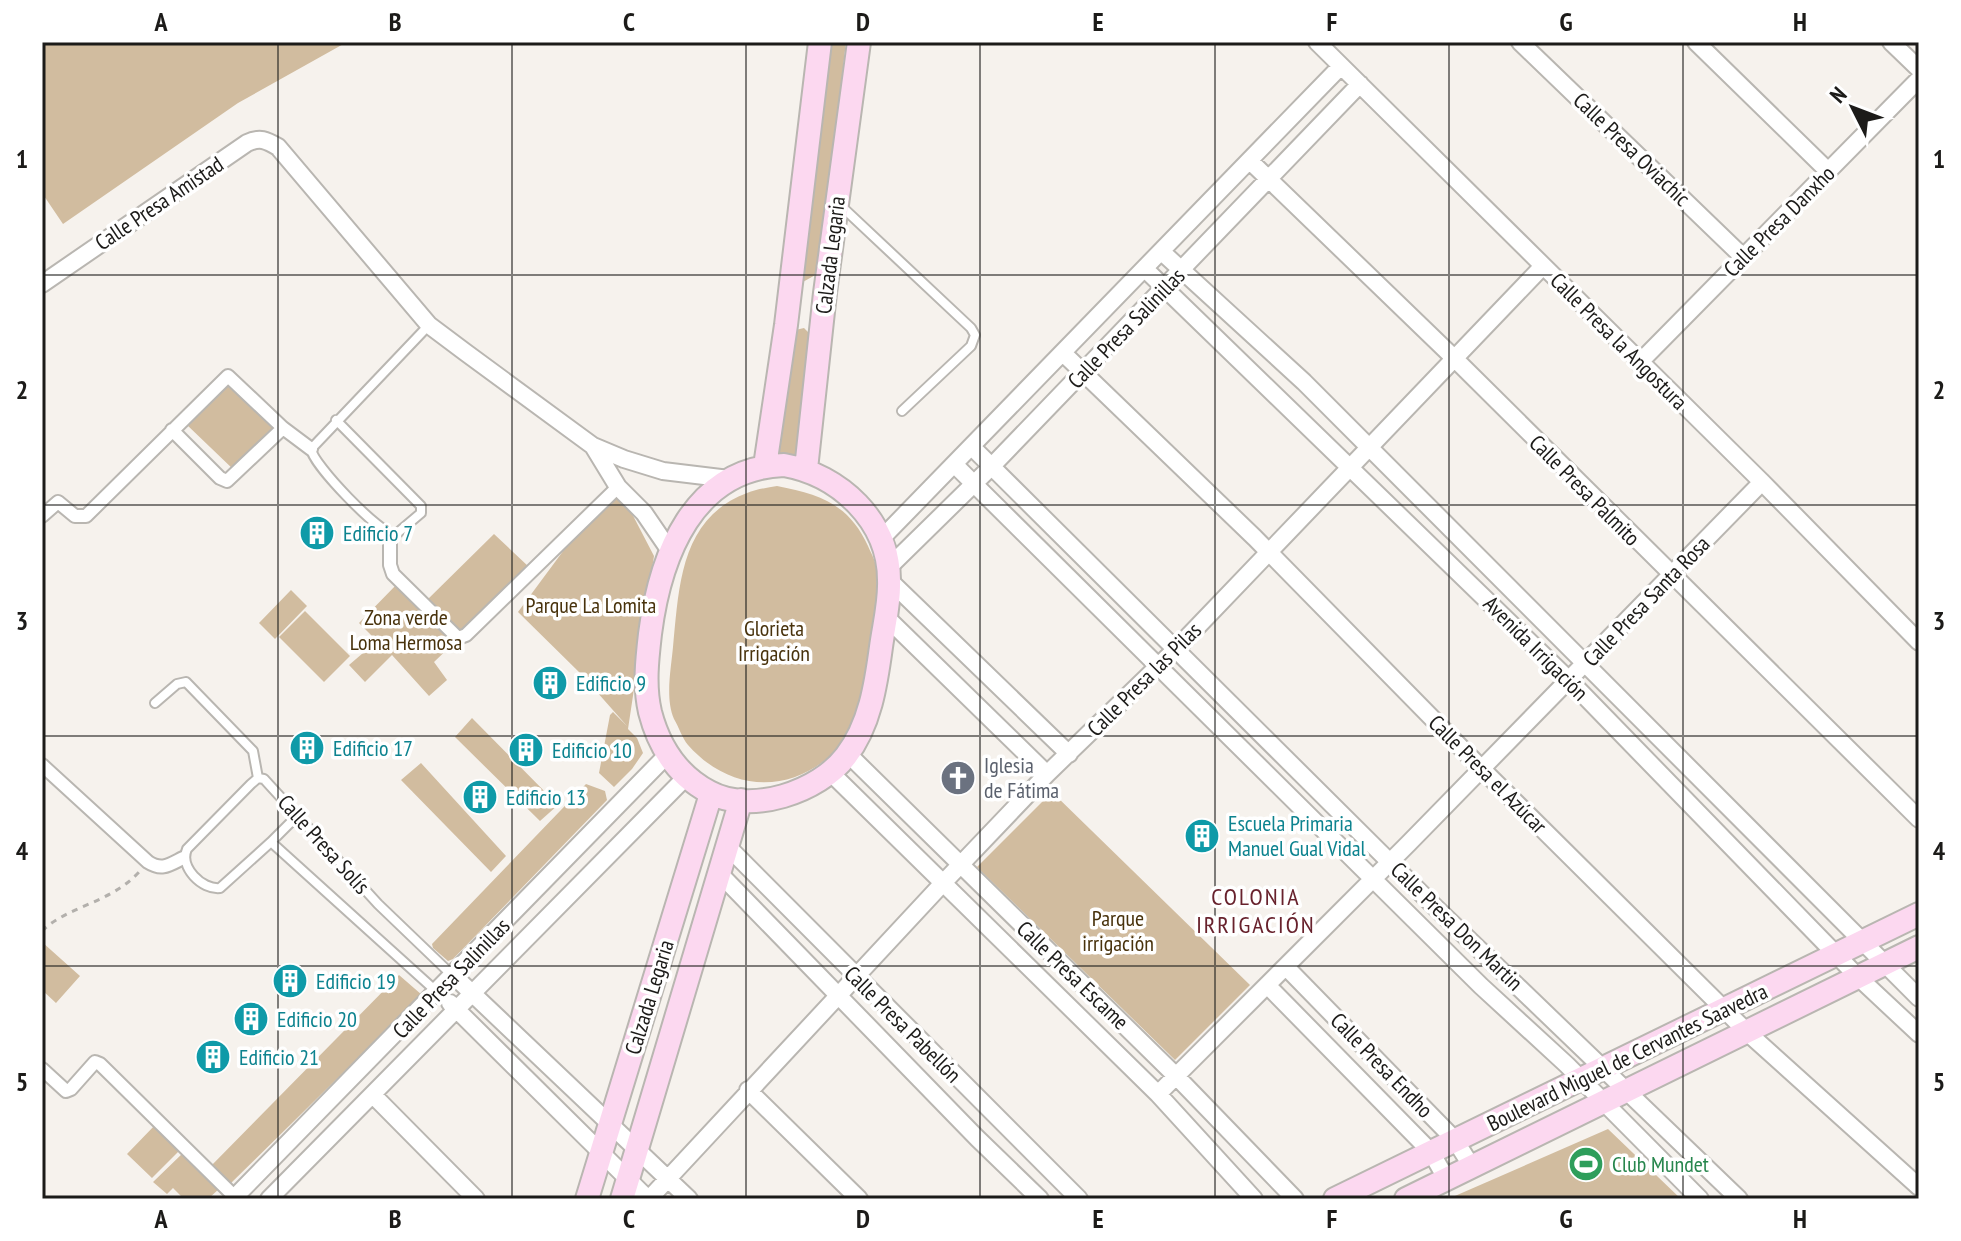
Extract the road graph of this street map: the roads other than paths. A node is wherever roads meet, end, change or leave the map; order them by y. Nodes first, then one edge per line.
1 (820, 42) edge
2 (859, 42) edge
3 (1317, 42) edge
4 (1520, 42) edge
5 (1696, 42) edge
6 (1891, 42) edge
7 (1341, 66) junction
8 (1919, 69) edge
9 (1919, 79) edge
10 (1360, 84) junction
11 (1250, 161) junction
12 (1828, 171) junction
13 (1269, 180) junction
14 (837, 202) junction
15 (1162, 252) junction
16 (1743, 257) junction
17 (1543, 266) junction
18 (1145, 269) junction
19 (1182, 271) junction
20 (42, 284) edge
21 (1164, 287) junction
22 (825, 293) junction
23 (789, 294) junction
24 (429, 325) junction
25 (1063, 353) junction
26 (1455, 359) junction
27 (1639, 363) junction
28 (1083, 372) junction
29 (902, 411) dead end
30 (336, 420) junction
31 (283, 428) junction
32 (172, 430) junction
33 (593, 446) junction
34 (972, 447) junction
35 (1369, 448) junction
36 (311, 449) junction
37 (955, 465) junction
38 (765, 466) junction
39 (991, 467) junction
40 (1351, 467) junction
41 (806, 469) junction
42 (729, 479) junction
43 (1762, 482) junction
44 (973, 484) junction
45 (618, 487) junction
46 (42, 516) edge
47 (390, 535) junction
48 (881, 539) junction
49 (670, 551) junction
50 (1270, 552) junction
51 (888, 574) junction
52 (1672, 575) junction
53 (885, 616) junction
54 (1919, 642) edge
55 (1177, 648) junction
56 (1584, 663) junction
57 (1158, 666) junction
58 (1569, 680) junction
59 (155, 703) dead end
60 (848, 754) junction
61 (1069, 754) junction
62 (667, 755) junction
63 (42, 765) edge
64 (1482, 769) junction
65 (830, 772) junction
66 (1047, 774) junction
67 (686, 777) junction
68 (258, 778) junction
69 (711, 794) junction
70 (741, 800) junction
71 (297, 816) junction
72 (1919, 819) edge
73 (271, 842) junction
74 (728, 847) junction
75 (183, 858) junction
76 (1390, 862) junction
77 (959, 865) junction
78 (720, 874) junction
79 (1373, 878) junction
80 (943, 883) junction
81 (1919, 914) edge
82 (1862, 941) junction
83 (1919, 947) edge
84 (1836, 955) junction
85 (1883, 964) junction
86 (1286, 967) junction
87 (855, 975) junction
88 (454, 976) junction
89 (1857, 976) junction
90 (1268, 986) junction
91 (438, 992) junction
92 (473, 993) junction
93 (837, 994) junction
94 (1919, 998) edge
95 (1724, 1009) junction
96 (457, 1010) junction
97 (1748, 1033) junction
98 (1919, 1034) edge
99 (1604, 1067) junction
100 (42, 1069) edge
101 (1176, 1076) junction
102 (1581, 1079) junction
103 (748, 1090) junction
104 (1628, 1090) junction
105 (1158, 1094) junction
106 (373, 1095) junction
107 (1603, 1101) junction
108 (610, 1123) junction
109 (1455, 1140) junction
110 (637, 1148) junction
111 (601, 1152) junction
112 (1431, 1152) junction
113 (1472, 1167) junction
114 (255, 1176) junction
115 (667, 1178) junction
116 (1447, 1180) junction
117 (1919, 1187) edge
118 (625, 1189) edge
119 (273, 1197) edge
120 (234, 1198) edge
121 (476, 1199) edge
122 (587, 1199) edge
123 (648, 1199) edge
124 (689, 1199) edge
125 (859, 1199) edge
126 (1040, 1199) edge
127 (1079, 1199) edge
128 (1254, 1199) edge
129 (1295, 1199) edge
130 (1335, 1199) edge
131 (1406, 1199) edge
132 (1700, 1199) edge
133 (1739, 1199) edge

1 - 23 main road, Calzada Legaria
2 - 14 main road, Calzada Legaria
3 - 7 street, Calle Presa la Angostura
4 - 16 street, Calle Presa Oviachic
5 - 12 street
6 - 8 street
7 - 10 street, Calle Presa la Angostura
7 - 11 street, Calle Presa Salinillas
9 - 12 street, Calle Presa Danxho
10 - 13 street, Calle Presa Salinillas
10 - 17 street, Calle Presa la Angostura
11 - 13 street, Calle Presa Palmito
11 - 15 street, Calle Presa Salinillas
12 - 16 street, Calle Presa Danxho
13 - 19 street, Calle Presa Salinillas
13 - 26 street, Calle Presa Palmito
14 - 22 main road, Calzada Legaria
14 - 29 lane
15 - 18 street, Calle Presa Salinillas
15 - 19 street, Avenida Irrigación
16 - 27 street, Calle Presa Danxho
17 - 26 street, Calle Presa las Pilas
17 - 27 street, Calle Presa la Angostura
18 - 21 street, Avenida Irrigación
18 - 25 street, Calle Presa Salinillas
19 - 21 street, Calle Presa Salinillas
19 - 35 street, Avenida Irrigación
20 - 24 street, Calle Presa Amistad
21 - 28 street, Calle Presa Salinillas
21 - 40 street, Avenida Irrigación
22 - 23 main road
22 - 41 main road, Calzada Legaria
23 - 38 main road, Calzada Legaria
24 - 30 lane
24 - 33 street
25 - 28 street, Calle Presa el Azúcar
25 - 34 street, Calle Presa Salinillas
26 - 35 street, Calle Presa las Pilas
26 - 52 street, Calle Presa Palmito
27 - 43 street, Calle Presa la Angostura
28 - 39 street, Calle Presa Salinillas
28 - 50 street, Calle Presa el Azúcar
30 - 36 lane
30 - 47 lane
31 - 32 street
31 - 32 street
31 - 36 street
32 - 46 street
33 - 42 street
33 - 45 street
34 - 37 street, Calle Presa Salinillas
34 - 39 street, Calle Presa Don Martin
35 - 40 street, Calle Presa las Pilas
35 - 56 street, Avenida Irrigación
36 - 47 lane
37 - 44 street, Calle Presa Don Martin
37 - 48 street, Calle Presa Salinillas
38 - 41 main road
38 - 42 main road
39 - 44 street, Calle Presa Salinillas
39 - 55 street, Calle Presa Don Martin
40 - 50 street, Calle Presa las Pilas
40 - 58 street, Avenida Irrigación
41 - 48 main road
42 - 49 main road
43 - 52 street, Calle Presa Santa Rosa
43 - 54 street, Calle Presa la Angostura
44 - 51 street, Calle Presa Salinillas
44 - 57 street, Calle Presa Don Martin
45 - 47 street
45 - 49 street
48 - 51 main road
49 - 62 main road
50 - 55 street, Calle Presa las Pilas
50 - 64 street, Calle Presa el Azúcar
51 - 53 main road
51 - 61 street
52 - 56 street, Calle Presa Santa Rosa
52 - 72 street, Calle Presa Palmito
53 - 60 main road
53 - 66 street
55 - 57 street, Calle Presa las Pilas
55 - 76 street, Calle Presa Don Martin
56 - 58 street, Calle Presa Santa Rosa
56 - 82 street, Avenida Irrigación
57 - 61 street, Calle Presa las Pilas
57 - 79 street, Calle Presa Don Martin
58 - 64 street, Calle Presa Santa Rosa
58 - 84 street, Avenida Irrigación
59 - 68 lane
60 - 65 main road
60 - 77 street, Calle Presa Escame
61 - 66 street, Calle Presa las Pilas
62 - 67 main road
62 - 88 street, Calle Presa Salinillas
63 - 75 street
64 - 76 street, Calle Presa Santa Rosa
64 - 95 street, Calle Presa el Azúcar
65 - 70 main road
65 - 80 street, Calle Presa Escame
66 - 77 street, Calle Presa las Pilas
67 - 69 main road
67 - 92 street, Calle Presa Salinillas
68 - 71 lane, Calle Presa Solís
68 - 75 lane, Calle Presa Solís
69 - 70 main road
69 - 108 main road, Calzada Legaria
70 - 74 main road, Calzada Legaria
71 - 73 lane
71 - 88 lane, Calle Presa Solís
73 - 75 lane, Calle Presa Solís
73 - 91 lane, Calle Presa Solís
74 - 78 main road, Calzada Legaria
74 - 87 street, Calle Presa Pabellón
76 - 79 street, Calle Presa Santa Rosa
76 - 99 street, Calle Presa Don Martin
77 - 80 street, Calle Presa las Pilas
77 - 101 street, Calle Presa Escame
78 - 93 street, Calle Presa Pabellón
78 - 110 main road, Calzada Legaria
79 - 86 street, Calle Presa Santa Rosa
79 - 102 street, Calle Presa Don Martin
80 - 87 street, Calle Presa las Pilas
80 - 105 street, Calle Presa Escame
81 - 82 main road, Boulevard Miguel de Cervantes Saavedra
82 - 84 main road, Boulevard Miguel de Cervantes Saavedra
82 - 85 street, Avenida Irrigación
83 - 85 main road, Boulevard Miguel de Cervantes Saavedra
84 - 89 street, Avenida Irrigación
84 - 95 main road, Boulevard Miguel de Cervantes Saavedra
85 - 89 main road, Boulevard Miguel de Cervantes Saavedra
85 - 94 street, Avenida Irrigación
86 - 90 street, Calle Presa Santa Rosa
86 - 109 street, Calle Presa Endho
87 - 93 street, Calle Presa las Pilas
87 - 127 street, Calle Presa Pabellón
88 - 91 street, Calle Presa Salinillas
88 - 92 street, Calle Presa Solís
89 - 97 main road, Boulevard Miguel de Cervantes Saavedra
89 - 98 street, Avenida Irrigación
90 - 101 street, Calle Presa Santa Rosa
90 - 112 street, Calle Presa Endho
91 - 96 street, Calle Presa Solís
91 - 114 street, Calle Presa Salinillas
92 - 96 street, Calle Presa Salinillas
92 - 108 street, Calle Presa Solís
93 - 103 street, Calle Presa las Pilas
93 - 126 street, Calle Presa Pabellón
95 - 97 street, Calle Presa el Azúcar
95 - 99 main road, Boulevard Miguel de Cervantes Saavedra
96 - 106 street, Calle Presa Salinillas
96 - 111 street, Calle Presa Solís
97 - 104 main road, Boulevard Miguel de Cervantes Saavedra
97 - 117 street, Calle Presa el Azúcar
99 - 102 main road, Boulevard Miguel de Cervantes Saavedra
99 - 104 street, Calle Presa Don Martin
100 - 120 street
101 - 105 street, Calle Presa Santa Rosa
101 - 129 street, Calle Presa Escame
102 - 107 street, Calle Presa Don Martin
102 - 109 main road, Boulevard Miguel de Cervantes Saavedra
103 - 115 street, Calle Presa las Pilas
103 - 125 street
104 - 107 main road, Boulevard Miguel de Cervantes Saavedra
104 - 133 street, Calle Presa Don Martin
105 - 128 street, Calle Presa Escame
106 - 119 street, Calle Presa Salinillas
106 - 121 street
107 - 113 main road, Boulevard Miguel de Cervantes Saavedra
107 - 132 street, Calle Presa Don Martin
108 - 110 street, Calle Presa Solís
108 - 111 main road, Calzada Legaria
109 - 112 main road, Boulevard Miguel de Cervantes Saavedra
109 - 113 street, Calle Presa Endho
110 - 115 street, Calle Presa Solís
110 - 118 main road, Calzada Legaria
111 - 118 street, Calle Presa Solís
111 - 122 main road, Calzada Legaria
112 - 116 street, Calle Presa Endho
112 - 130 main road, Boulevard Miguel de Cervantes Saavedra
113 - 116 main road, Boulevard Miguel de Cervantes Saavedra
114 - 119 street
114 - 120 street, Calle Presa Salinillas
115 - 123 street, Calle Presa las Pilas
115 - 124 street, Calle Presa Solís
116 - 131 main road, Boulevard Miguel de Cervantes Saavedra
118 - 123 street, Calle Presa Solís

